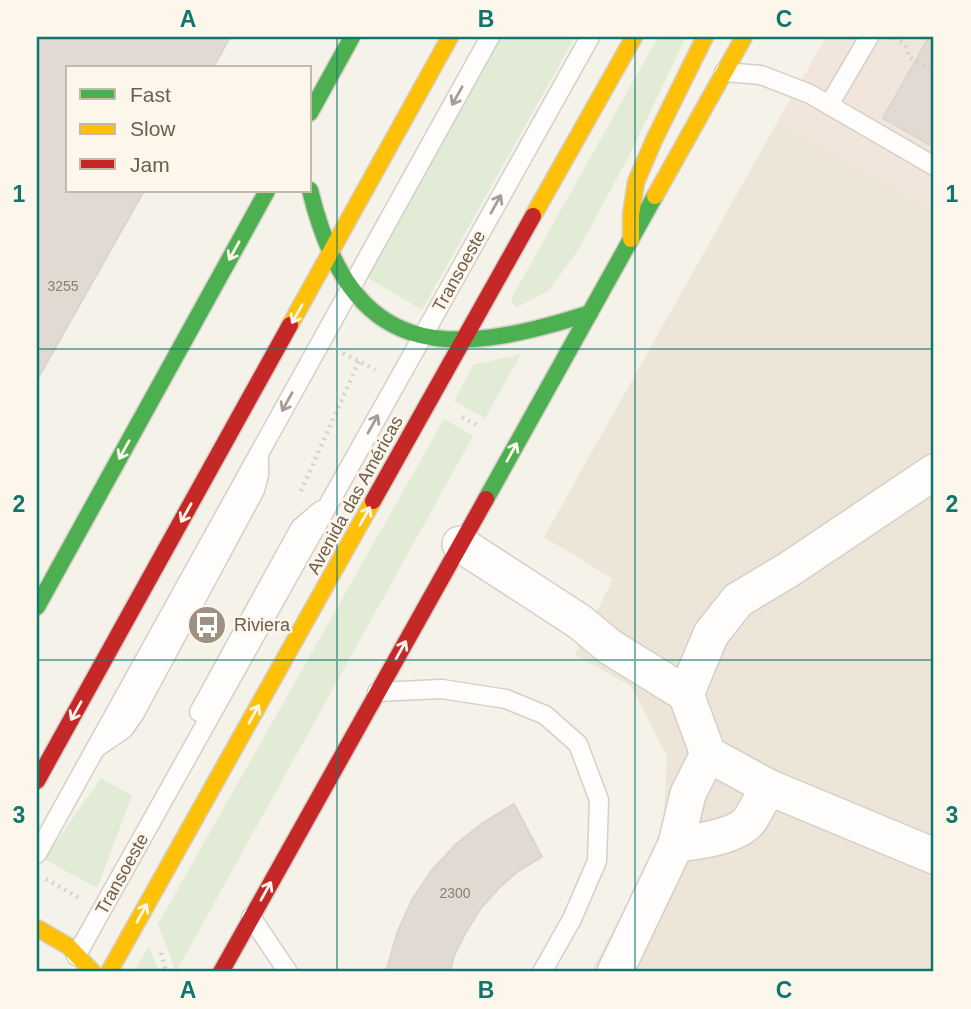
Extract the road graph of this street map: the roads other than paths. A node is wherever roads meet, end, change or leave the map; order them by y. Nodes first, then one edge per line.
1 (352, 37) edge
2 (450, 37) edge
3 (490, 37) edge
4 (590, 37) edge
5 (634, 37) edge
6 (705, 37) edge
7 (744, 37) edge
8 (869, 37) edge
9 (724, 72) junction
10 (829, 105) junction
11 (312, 109) edge
12 (934, 166) edge
13 (266, 192) edge
14 (311, 192) edge
15 (631, 239) junction
16 (330, 254) junction
17 (349, 289) junction
18 (590, 313) junction
19 (422, 336) junction
20 (463, 341) junction
21 (934, 472) edge
22 (460, 544) junction
23 (39, 598) edge
24 (377, 692) junction
25 (686, 694) junction
26 (708, 754) junction
27 (37, 781) edge
28 (768, 787) junction
29 (676, 844) junction
30 (37, 855) edge
31 (934, 856) edge
32 (251, 917) junction
33 (37, 928) edge
34 (77, 954) junction
35 (67, 972) edge
36 (93, 972) edge
37 (109, 972) edge
38 (220, 972) edge
39 (288, 972) edge
40 (542, 972) edge
41 (615, 972) edge

1 - 11 main road
2 - 16 main road
3 -> 17 lane
19 -> 4 lane, Transoeste
5 - 20 main road, Avenida das Américas
6 - 15 main road
7 - 9 main road
8 - 10 lane
9 - 10 lane
9 - 15 main road
10 - 12 lane
13 -> 23 main road
14 - 16 main road
15 - 18 main road
16 - 17 main road
16 -> 27 main road
17 - 19 main road
17 -> 30 lane
18 - 20 main road
22 -> 18 main road
19 - 20 main road
34 -> 19 lane, Transoeste
37 -> 20 main road, Avenida das Américas
21 - 25 street
24 -> 22 main road
22 - 25 street
32 -> 24 main road
24 - 40 lane
25 - 26 street
26 - 28 street
26 - 29 street
28 - 29 street
28 - 31 street
29 - 41 street
32 - 38 main road
32 - 39 lane
33 - 34 main road
34 - 35 lane, Transoeste
34 - 36 main road

